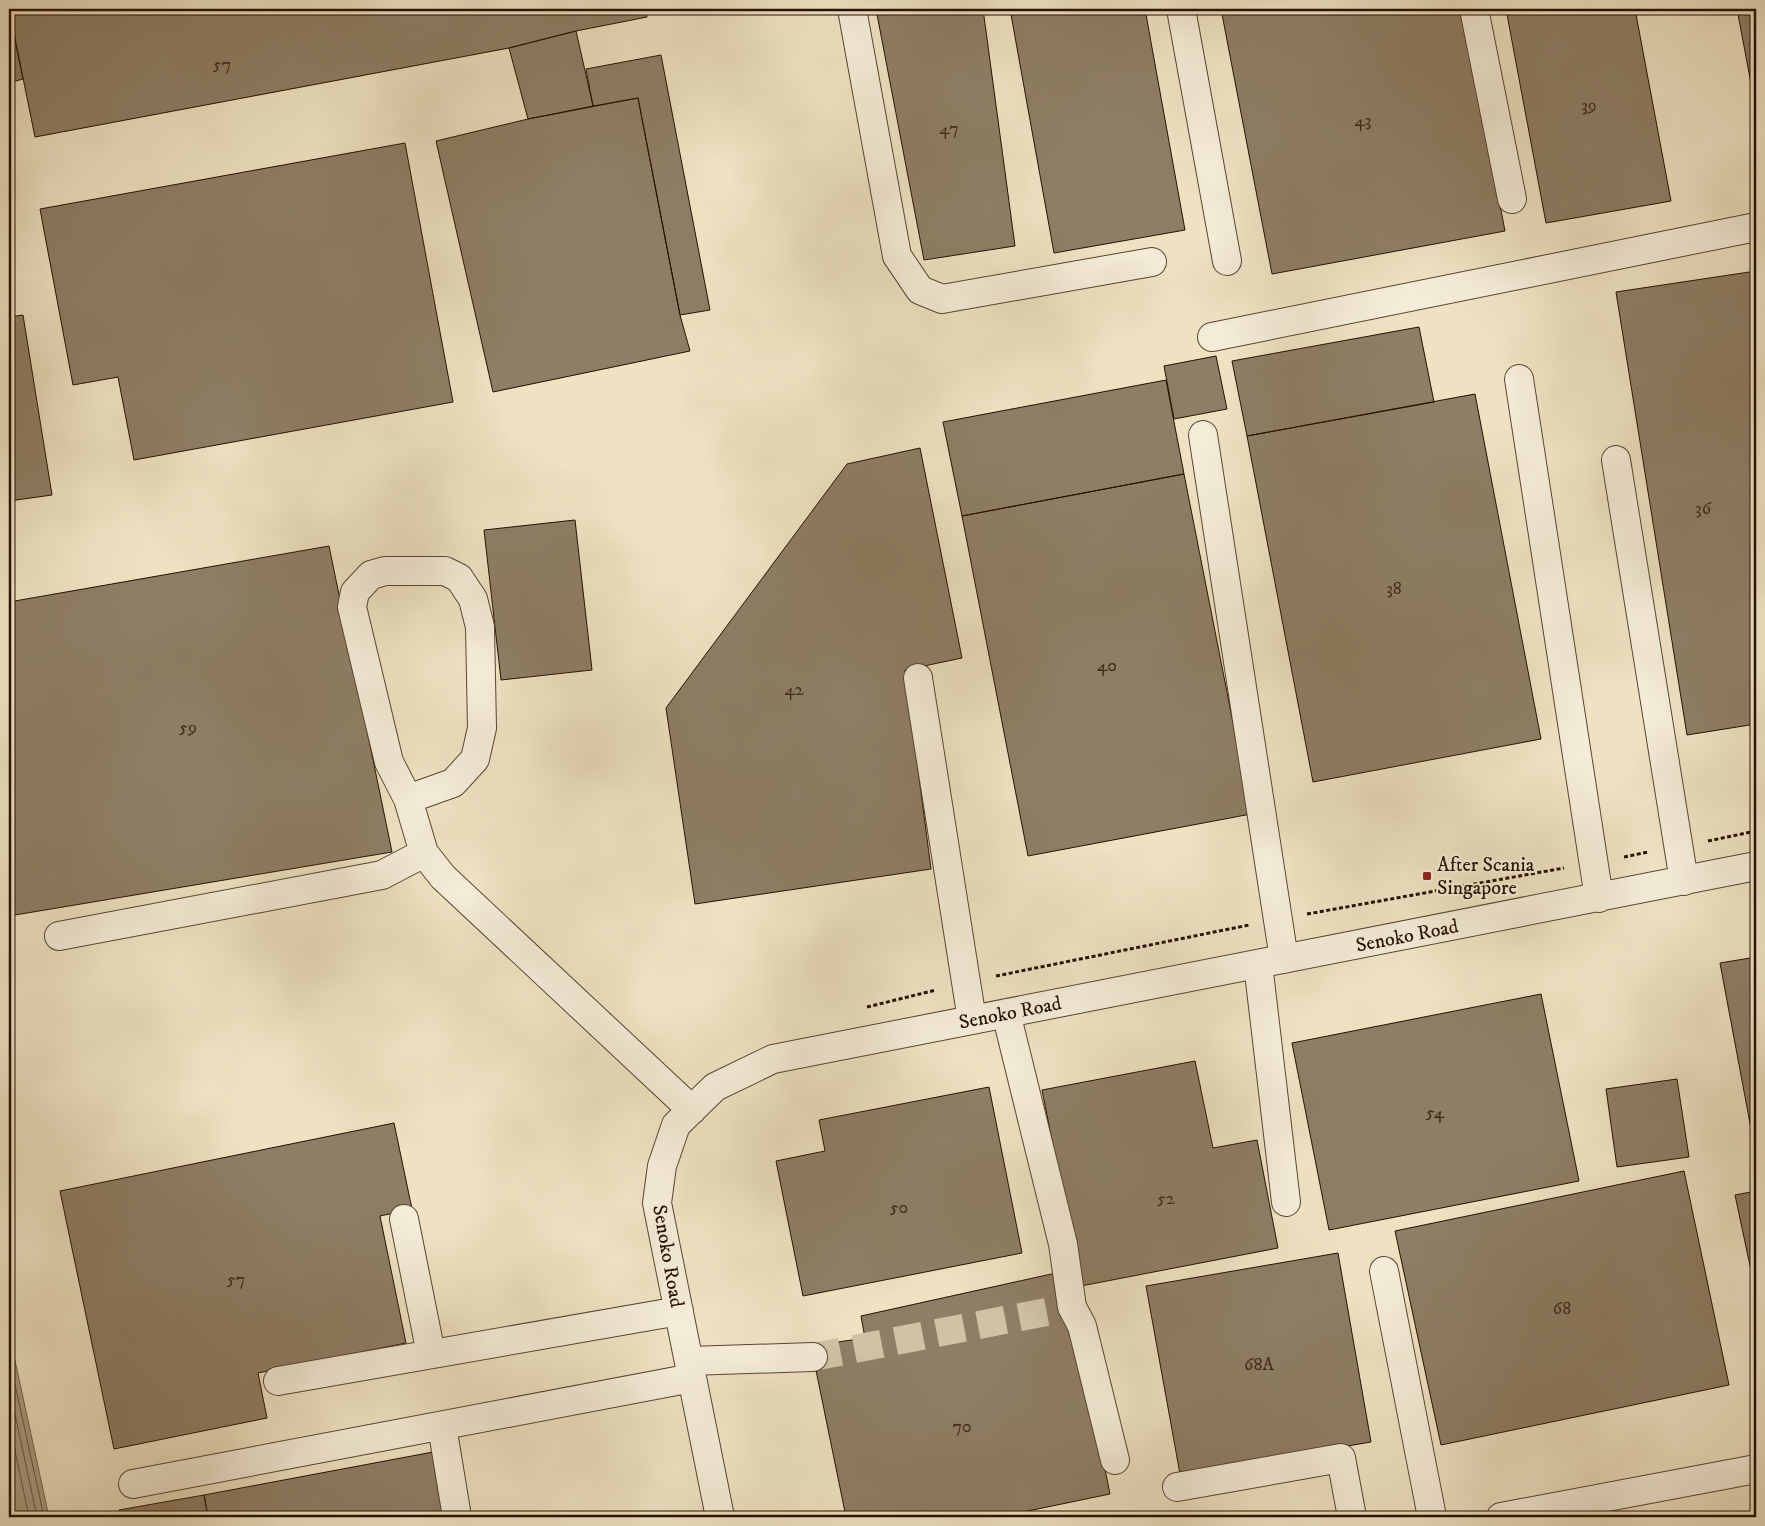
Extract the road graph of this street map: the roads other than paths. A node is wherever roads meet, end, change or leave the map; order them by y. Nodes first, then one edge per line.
1 (852, 9) edge
2 (1181, 9) edge
3 (1474, 9) edge
4 (1512, 199) dead end
5 (1756, 227) edge
6 (1227, 261) dead end
7 (1152, 262) dead end
8 (1212, 337) dead end
9 (1519, 379) dead end
10 (1203, 435) dead end
11 (1616, 460) dead end
12 (918, 678) dead end
13 (408, 799) junction
14 (424, 853) junction
15 (1756, 866) edge
16 (1684, 881) junction
17 (1599, 898) junction
18 (59, 936) dead end
19 (1271, 962) junction
20 (1006, 1013) junction
21 (972, 1020) junction
22 (692, 1110) junction
23 (1286, 1202) dead end
24 (404, 1219) dead end
25 (1384, 1271) dead end
26 (679, 1311) junction
27 (431, 1354) junction
28 (813, 1357) tunnel mouth
29 (690, 1370) junction
30 (278, 1381) dead end
31 (442, 1426) junction
32 (1115, 1460) dead end
33 (1756, 1469) edge
34 (133, 1484) dead end
35 (1177, 1487) dead end
36 (457, 1517) edge
37 (720, 1517) edge
38 (1352, 1517) edge
39 (1432, 1517) edge
40 (1501, 1517) edge

1 - 7 street
2 - 6 street
3 - 4 street
5 - 8 street
9 - 17 street
10 - 19 street
11 - 16 street
12 - 21 street
13 - 13 street
13 - 14 street
14 - 18 street
14 - 22 street
15 - 16 street, Senoko Road
16 - 17 street, Senoko Road
17 - 19 street, Senoko Road
19 - 20 street, Senoko Road
19 - 23 street
20 - 21 street, Senoko Road
20 - 32 street
21 - 22 street, Senoko Road
22 - 26 street, Senoko Road
24 - 27 street
25 - 39 street
26 - 27 street
26 - 29 street, Senoko Road
27 - 30 street
28 - 29 street
29 - 31 street
29 - 37 street, Senoko Road
31 - 34 street
31 - 36 street
33 - 40 street
35 - 38 street

